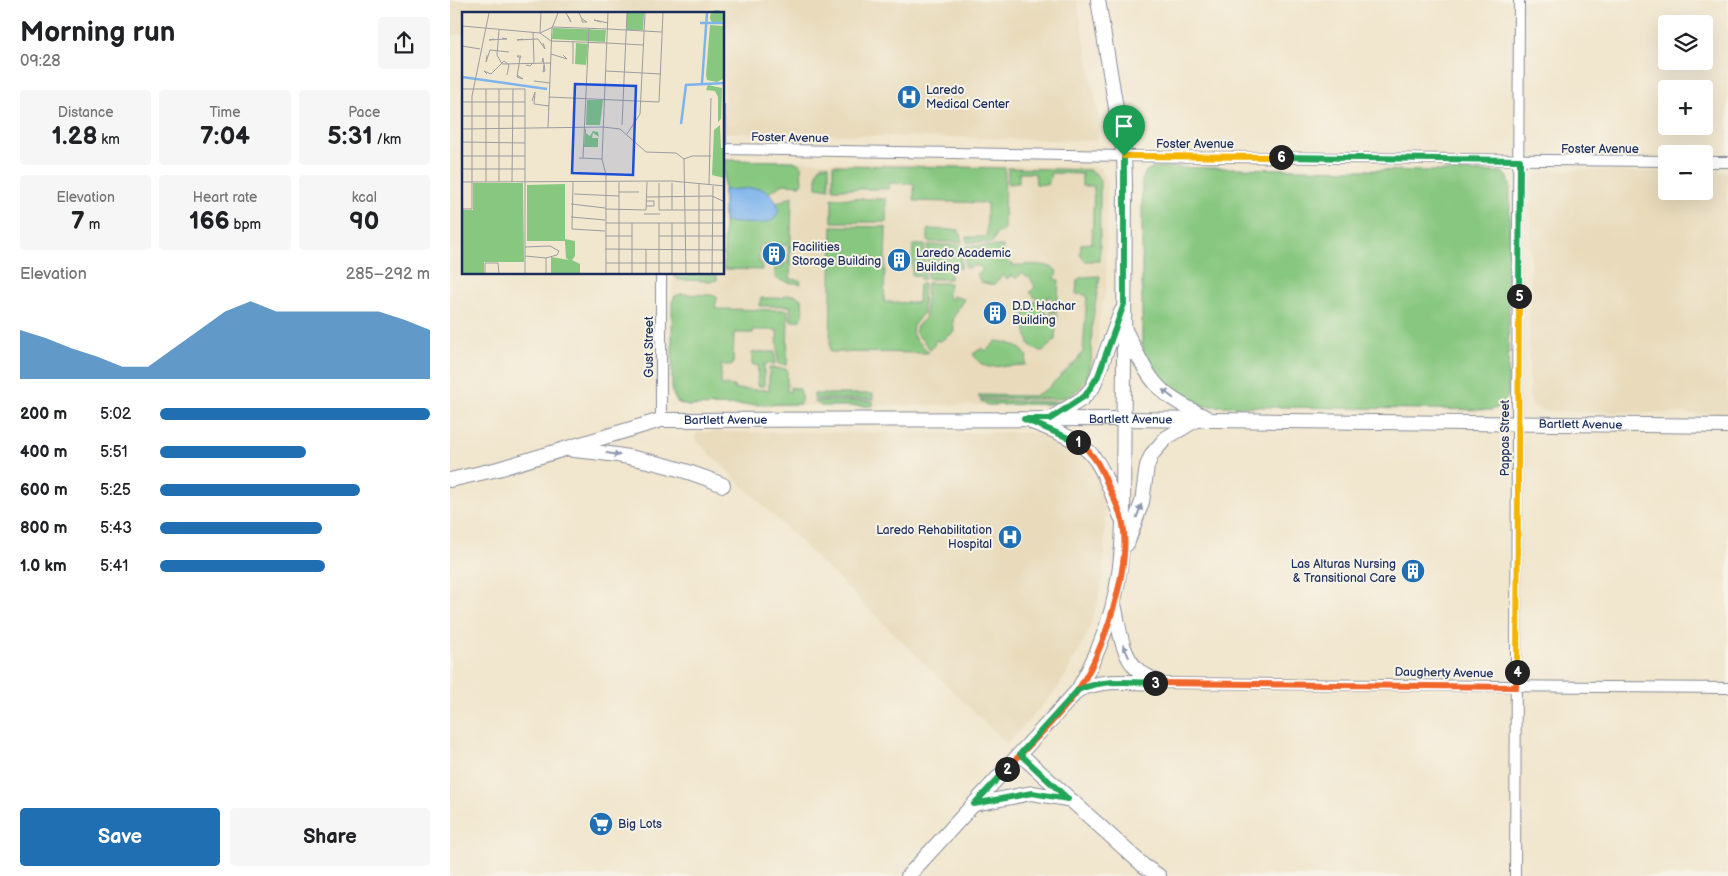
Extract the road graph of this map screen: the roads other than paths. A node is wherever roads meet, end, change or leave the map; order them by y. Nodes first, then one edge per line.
1 (1098, 0) edge
2 (1520, 0) edge
3 (725, 149) edge
4 (1124, 156) junction
5 (1520, 160) junction
6 (1658, 161) edge
7 (1713, 162) edge
8 (1728, 162) edge
9 (661, 275) edge
10 (1124, 304) junction
11 (1124, 328) junction
12 (1024, 419) junction
13 (1050, 419) junction
14 (1123, 419) junction
15 (661, 420) junction
16 (1203, 420) junction
17 (1518, 422) junction
18 (1728, 426) edge
19 (564, 449) junction
20 (450, 480) edge
21 (723, 485) dead end
22 (1123, 523) junction
23 (1122, 557) junction
24 (1114, 605) junction
25 (1160, 683) junction
26 (1516, 687) junction
27 (1728, 688) edge
28 (1078, 690) junction
29 (1020, 754) junction
30 (1068, 799) junction
31 (974, 804) junction
32 (908, 876) edge
33 (1158, 876) edge
34 (1515, 876) edge

1 - 4 main road
2 - 5 street, Pappas Street
3 - 4 street, Foster Avenue
4 - 5 street, Foster Avenue
4 - 10 main road
5 - 6 street, Foster Avenue
5 - 17 street, Pappas Street
7 - 8 street
9 - 15 street, Gust Street
10 - 11 main road
10 - 13 main road
11 - 14 main road
16 -> 11 main road
12 - 13 main road, Bartlett Avenue
12 - 15 main road, Bartlett Avenue
12 - 22 main road
13 - 14 main road, Bartlett Avenue
14 - 16 main road, Bartlett Avenue
14 - 22 main road
15 - 19 main road, Bartlett Avenue
16 - 17 main road, Bartlett Avenue
23 -> 16 main road
17 - 18 main road, Bartlett Avenue
17 - 26 street, Pappas Street
19 - 20 main road, Bartlett Avenue
19 -> 21 main road
22 - 23 main road
23 - 24 main road
25 -> 24 main road
24 - 28 main road
25 - 26 street, Daugherty Avenue
25 - 28 main road
26 - 27 street, Daugherty Avenue
26 - 34 street, Pappas Street
28 - 29 main road
29 - 30 main road
29 - 31 main road
30 - 31 main road
30 - 33 main road
31 - 32 main road

